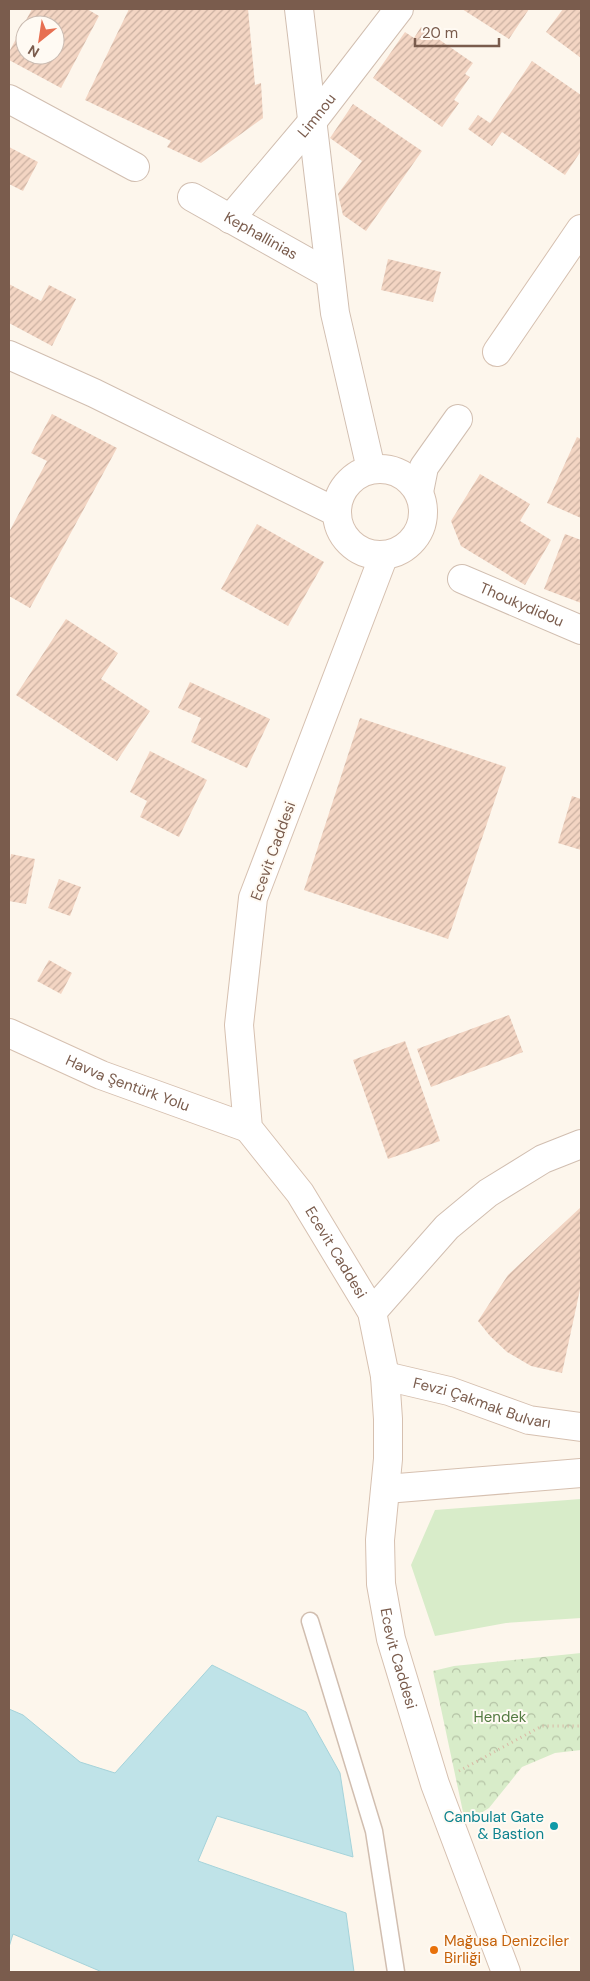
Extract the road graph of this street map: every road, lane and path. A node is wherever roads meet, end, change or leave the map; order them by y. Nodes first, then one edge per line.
1 (299, 9) edge
2 (399, 9) edge
3 (9, 99) edge
4 (312, 122) junction
5 (135, 168) dead end
6 (192, 197) dead end
7 (230, 219) junction
8 (581, 229) edge
9 (330, 274) junction
10 (497, 352) dead end
11 (9, 355) edge
12 (458, 419) dead end
13 (371, 469) junction
14 (419, 492) junction
15 (336, 512) junction
16 (384, 555) junction
17 (462, 579) dead end
18 (581, 630) edge
19 (9, 1033) edge
20 (248, 1128) junction
21 (581, 1144) edge
22 (372, 1312) junction
23 (385, 1376) junction
24 (581, 1427) edge
25 (581, 1473) edge
26 (386, 1488) junction
27 (310, 1621) dead end
28 (581, 1726) edge
29 (435, 1784) junction
30 (396, 1972) edge
31 (506, 1972) edge

1 - 4 street
2 - 4 street, Limnou
3 - 5 street
4 - 7 street, Limnou
4 - 9 street
6 - 7 street, Kephallinias
7 - 9 street, Kephallinias
8 - 10 street
9 - 13 street
11 - 15 street
12 - 14 street
13 - 14 street
13 - 15 street
14 - 16 street
15 - 16 street
16 - 20 street, Ecevit Caddesi
17 - 18 street, Thoukydidou
19 - 20 street, Havva Şentürk Yolu
20 - 22 street, Ecevit Caddesi
21 - 22 street
22 - 23 street, Ecevit Caddesi
23 - 24 street, Fevzi Çakmak Bulvarı
23 - 26 street, Ecevit Caddesi
25 - 26 street
26 - 29 street, Ecevit Caddesi
27 - 30 lane
28 - 29 path
29 - 31 street, Ecevit Caddesi

